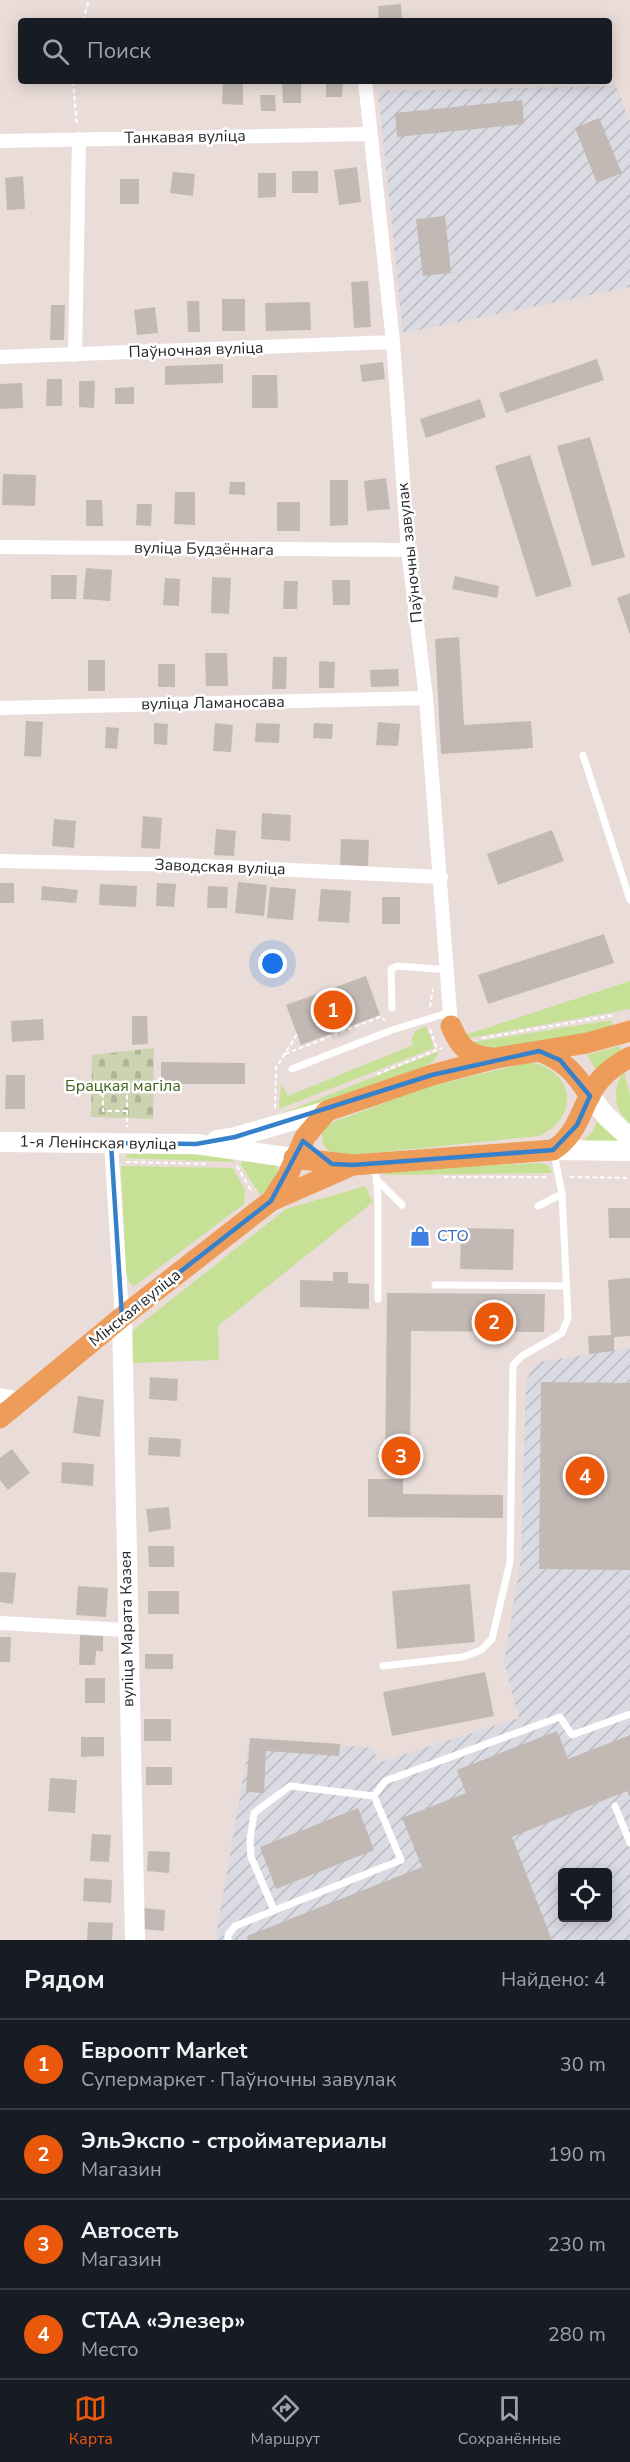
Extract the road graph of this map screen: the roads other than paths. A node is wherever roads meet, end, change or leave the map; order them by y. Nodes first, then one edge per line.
1 (364, 84) edge
2 (370, 134) junction
3 (79, 139) junction
4 (0, 141) edge
5 (393, 342) junction
6 (75, 355) junction
7 (0, 357) edge
8 (0, 547) edge
9 (408, 550) junction
10 (426, 698) junction
11 (0, 708) edge
12 (583, 755) dead end
13 (0, 861) edge
14 (441, 877) junction
15 (630, 900) edge
16 (442, 969) junction
17 (392, 1008) dead end
18 (624, 1023) edge
19 (453, 1031) junction
20 (539, 1051) junction
21 (496, 1058) junction
22 (630, 1058) edge
23 (292, 1069) dead end
24 (432, 1075) junction
25 (590, 1096) junction
26 (321, 1118) junction
27 (630, 1138) edge
28 (0, 1142) edge
29 (196, 1144) junction
30 (553, 1150) junction
31 (630, 1151) edge
32 (111, 1153) junction
33 (294, 1158) junction
34 (332, 1164) junction
35 (353, 1165) junction
36 (376, 1171) junction
37 (562, 1194) junction
38 (263, 1199) junction
39 (402, 1205) dead end
40 (538, 1206) dead end
41 (435, 1285) dead end
42 (566, 1287) junction
43 (378, 1299) dead end
44 (122, 1317) junction
45 (10, 1399) edge
46 (0, 1418) edge
47 (0, 1623) edge
48 (127, 1630) junction
49 (383, 1666) dead end
50 (630, 1714) edge
51 (375, 1796) junction
52 (615, 1806) dead end
53 (630, 1843) edge
54 (274, 1910) junction
55 (135, 1940) edge
56 (228, 1940) edge

1 - 2 street, Паўночны завулак
2 - 3 street, Танкавая вуліца
2 - 5 street, Паўночны завулак
3 - 4 street, Танкавая вуліца
3 - 6 street
5 - 6 street, Паўночная вуліца
5 - 9 street, Паўночны завулак
6 - 7 street, Паўночная вуліца
8 - 9 street, вуліца Будзённага
9 - 10 street, Паўночны завулак
10 - 11 street, вуліца Ламаносава
10 - 14 street, Паўночны завулак
12 - 15 lane
13 - 14 street, Заводская вуліца
14 - 16 street, Паўночны завулак
16 - 17 lane
16 - 19 street, Паўночны завулак
18 - 20 main road
19 - 21 main road
19 - 23 lane
19 - 24 main road
20 - 21 main road
20 - 25 main road
21 - 24 main road
22 - 25 main road
24 - 26 main road
25 - 27 street
25 - 30 main road
26 - 29 street
26 - 33 main road
26 - 34 main road
28 - 32 street, 1-я Ленінская вуліца
29 - 32 street, 1-я Ленінская вуліца
29 - 33 street
30 - 31 street
30 - 36 main road
30 - 37 lane
32 - 44 street
33 - 34 main road
33 - 38 main road
34 - 35 main road
35 - 36 main road
35 - 38 main road
36 - 39 lane
36 - 43 lane
37 - 40 lane
37 - 42 lane
38 - 44 main road, Мінская вуліца
41 - 42 lane
42 - 49 lane
44 - 45 main road, Мінская вуліца
44 - 48 street, вуліца Марата Казея
45 - 46 main road, Мінская вуліца
47 - 48 street
48 - 55 street, вуліца Марата Казея
50 - 51 lane
51 - 54 lane
51 - 54 lane
52 - 53 lane
54 - 56 lane

